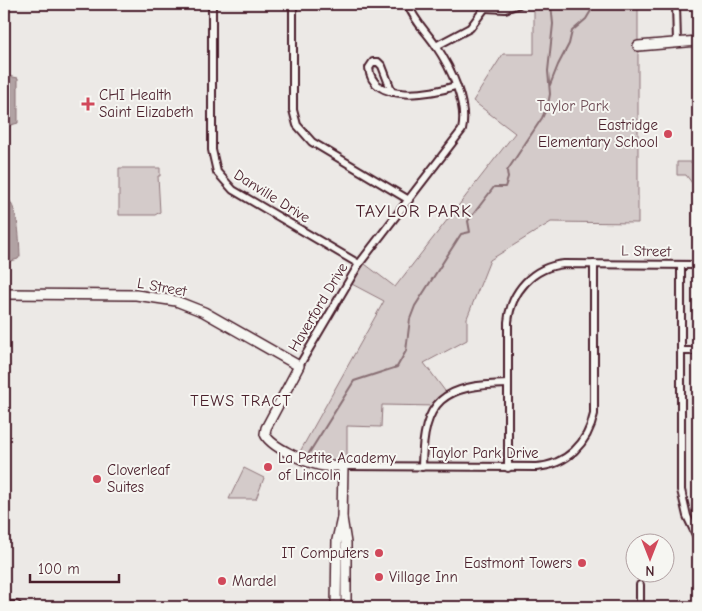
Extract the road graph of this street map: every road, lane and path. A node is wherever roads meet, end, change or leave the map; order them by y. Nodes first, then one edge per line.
1 (212, 4) edge
2 (293, 4) edge
3 (408, 4) edge
4 (519, 4) edge
5 (676, 4) edge
6 (487, 6) edge
7 (698, 40) edge
8 (677, 42) junction
9 (436, 46) junction
10 (638, 46) dead end
11 (455, 86) junction
12 (392, 92) junction
13 (409, 200) junction
14 (359, 264) junction
15 (594, 264) junction
16 (680, 265) junction
17 (698, 265) edge
18 (4, 294) edge
19 (681, 351) junction
20 (698, 351) edge
21 (299, 366) junction
22 (508, 384) junction
23 (266, 437) joint
24 (343, 466) junction
25 (422, 467) junction
26 (508, 468) junction
27 (342, 518) junction
28 (698, 539) edge
29 (640, 585) dead end
30 (4, 607) edge
31 (16, 607) edge
32 (336, 607) edge
33 (346, 607) edge
34 (640, 607) edge

1 - 14 street, Danville Drive
2 - 13 street
3 - 9 street
4 - 6 street
5 - 8 street
6 - 9 street
7 - 8 street
8 - 10 street
9 - 11 street
11 - 12 street
11 - 13 street, Haverford Drive
12 - 12 street
13 - 14 street, Haverford Drive
14 - 21 street, Haverford Drive
15 - 16 street, L Street
15 - 22 street, L Street
15 - 26 street, Taylor Park Drive
16 - 17 street, L Street
16 - 19 street
18 - 21 street, L Street
19 - 20 street
19 - 28 street
21 - 23 street, Haverford Drive
22 - 25 street
22 - 26 street, L Street
23 - 24 street, Taylor Park Drive
24 - 25 street, Taylor Park Drive
24 - 27 street
25 - 26 street, Taylor Park Drive
27 - 32 street
27 - 33 street
29 - 34 street
30 - 31 main road

